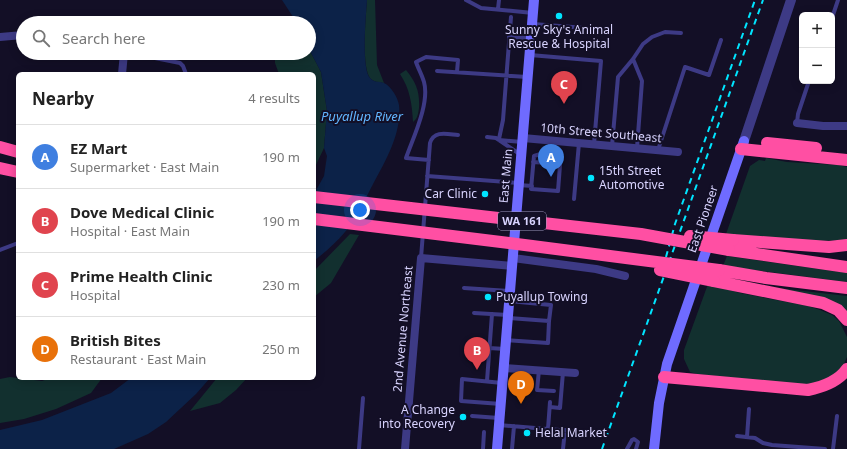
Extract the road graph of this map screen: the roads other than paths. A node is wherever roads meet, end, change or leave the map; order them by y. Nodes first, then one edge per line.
1 (466, 0) edge
2 (499, 0) edge
3 (534, 0) edge
4 (791, 0) edge
5 (838, 0) edge
6 (498, 9) junction
7 (834, 12) edge
8 (533, 13) junction
9 (511, 17) dead end
10 (532, 24) junction
11 (599, 29) dead end
12 (680, 33) dead end
13 (16, 36) edge
14 (0, 37) edge
15 (509, 38) junction
16 (531, 38) junction
17 (721, 40) dead end
18 (530, 55) junction
19 (633, 59) junction
20 (123, 60) edge
21 (165, 60) edge
22 (438, 71) dead end
23 (122, 72) edge
24 (185, 72) edge
25 (457, 72) junction
26 (506, 76) junction
27 (528, 77) junction
28 (808, 84) edge
29 (797, 123) joint
30 (846, 125) edge
31 (458, 135) dead end
32 (487, 137) dead end
33 (499, 140) junction
34 (522, 140) junction
35 (550, 140) junction
36 (579, 143) junction
37 (594, 144) junction
38 (743, 145) junction
39 (612, 146) junction
40 (0, 147) edge
41 (637, 148) junction
42 (658, 150) junction
43 (16, 151) edge
44 (550, 151) junction
45 (678, 152) dead end
46 (847, 152) edge
47 (521, 155) junction
48 (429, 160) junction
49 (847, 160) edge
50 (533, 162) junction
51 (560, 164) junction
52 (0, 168) edge
53 (16, 172) edge
54 (428, 176) junction
55 (519, 184) junction
56 (532, 186) junction
57 (316, 197) edge
58 (574, 199) dead end
59 (316, 219) edge
60 (16, 244) edge
61 (731, 245) junction
62 (847, 245) edge
63 (0, 250) edge
64 (421, 258) junction
65 (512, 262) junction
66 (847, 266) edge
67 (624, 276) dead end
68 (717, 276) junction
69 (464, 288) dead end
70 (847, 288) edge
71 (509, 296) junction
72 (474, 313) dead end
73 (492, 314) junction
74 (507, 317) junction
75 (847, 320) edge
76 (549, 321) junction
77 (505, 345) junction
78 (489, 348) junction
79 (504, 368) junction
80 (847, 369) edge
81 (538, 370) junction
82 (563, 372) junction
83 (575, 373) dead end
84 (486, 381) junction
85 (663, 381) junction
86 (847, 381) edge
87 (502, 383) junction
88 (554, 391) dead end
89 (363, 398) dead end
90 (501, 404) junction
91 (749, 409) dead end
92 (472, 416) dead end
93 (837, 416) dead end
94 (499, 422) junction
95 (514, 426) junction
96 (548, 429) junction
97 (564, 430) junction
98 (572, 431) dead end
99 (484, 432) dead end
100 (738, 436) dead end
101 (747, 437) junction
102 (762, 442) junction
103 (359, 449) edge
104 (405, 449) edge
105 (483, 449) edge
106 (497, 449) edge
107 (512, 449) edge
108 (563, 449) edge
109 (627, 449) edge
110 (636, 449) edge
111 (654, 449) edge
112 (762, 449) edge
113 (825, 449) edge
114 (833, 449) edge

1 - 6 lane
2 - 6 lane
3 - 8 main road, East Main
4 - 38 street, East Pioneer
5 - 7 lane
6 - 8 lane
8 - 10 main road, East Main
9 - 15 lane
10 - 11 lane
10 - 16 main road, East Main
12 - 19 lane
13 - 14 street
15 - 16 lane
15 - 26 lane
16 - 18 main road, East Main
17 - 42 lane
18 - 27 main road, East Main
18 - 37 lane
19 - 39 lane
19 - 41 lane
20 - 23 street
21 - 24 lane
22 - 25 lane
25 - 26 lane
25 - 48 lane
26 - 27 lane
26 - 33 lane
27 - 34 main road, East Main
28 - 29 lane
29 - 30 street
31 - 48 lane
32 - 33 lane
33 - 34 lane
33 - 47 lane
34 - 35 street, 10th Street Southeast
34 - 47 main road, East Main
35 - 36 street, 10th Street Southeast
35 - 44 lane
36 - 37 street, 10th Street Southeast
36 - 58 lane
37 - 39 street, 10th Street Southeast
38 - 46 highway
38 - 49 highway
38 - 85 main road, East Pioneer
39 - 41 street, 10th Street Southeast
40 - 43 highway
41 - 42 street, 10th Street Southeast
42 - 45 street, 10th Street Southeast
44 - 50 lane
44 - 51 lane
47 - 55 main road, East Main
48 - 54 lane
50 - 51 lane
50 - 56 lane
51 - 56 lane
52 - 53 highway
54 - 55 lane
54 - 64 lane
55 - 56 lane
55 - 65 main road, East Main
57 - 61 highway, WA 161, bridge
59 - 68 highway, WA 161, bridge
60 - 63 lane
61 - 62 highway
61 - 66 highway, WA 161
64 - 65 street
64 - 104 street, 2nd Avenue Northeast
65 - 67 street
65 - 71 main road, East Main
68 - 70 highway
68 - 75 highway
69 - 71 lane
71 - 74 main road, East Main
71 - 76 lane
72 - 73 lane
73 - 74 lane
73 - 78 lane
74 - 76 lane
74 - 77 main road, East Main
76 - 77 lane
77 - 78 lane
77 - 79 main road, East Main
78 - 84 lane
79 - 81 street
79 - 87 main road, East Main
80 - 85 highway
81 - 82 street
81 - 88 lane
82 - 83 street
82 - 96 lane
84 - 87 lane
84 - 90 lane
85 - 86 highway
85 - 111 main road, East Pioneer
87 - 90 main road, East Main
89 - 103 lane
90 - 94 main road, East Main
91 - 101 lane
92 - 94 lane
93 - 114 lane
94 - 95 lane
94 - 106 main road, East Main
95 - 96 lane
95 - 107 lane
96 - 97 lane
97 - 98 lane
97 - 108 lane
99 - 105 lane
100 - 101 lane
101 - 102 lane
102 - 112 lane
102 - 113 lane
109 - 110 lane

